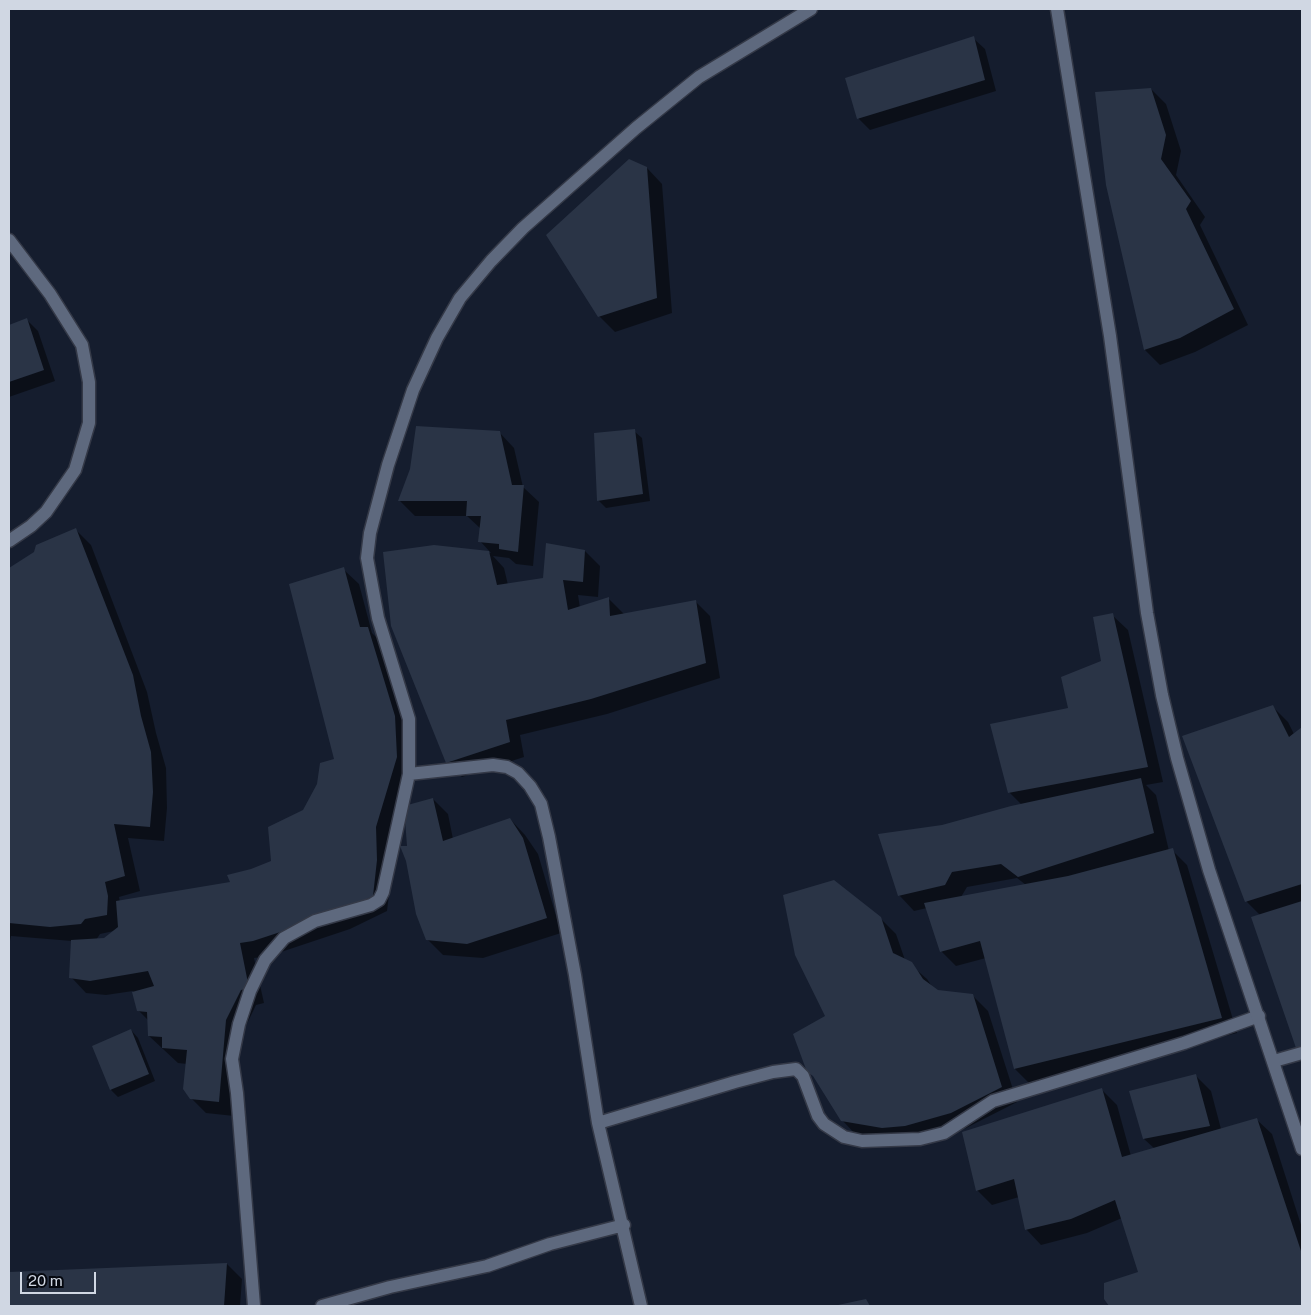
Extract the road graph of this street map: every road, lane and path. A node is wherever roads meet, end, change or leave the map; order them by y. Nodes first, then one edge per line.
1 (811, 9) edge
2 (1057, 9) edge
3 (9, 240) edge
4 (9, 542) edge
5 (409, 774) junction
6 (1259, 1016) junction
7 (1302, 1053) edge
8 (1274, 1061) junction
9 (598, 1122) junction
10 (1302, 1149) edge
11 (624, 1225) junction
12 (254, 1306) edge
13 (322, 1306) edge
14 (641, 1306) edge

1 - 5 street
2 - 6 street
3 - 4 street
5 - 9 street
5 - 12 street
6 - 8 street
6 - 9 street
7 - 8 street
8 - 10 street
9 - 11 street
11 - 13 street
11 - 14 street

